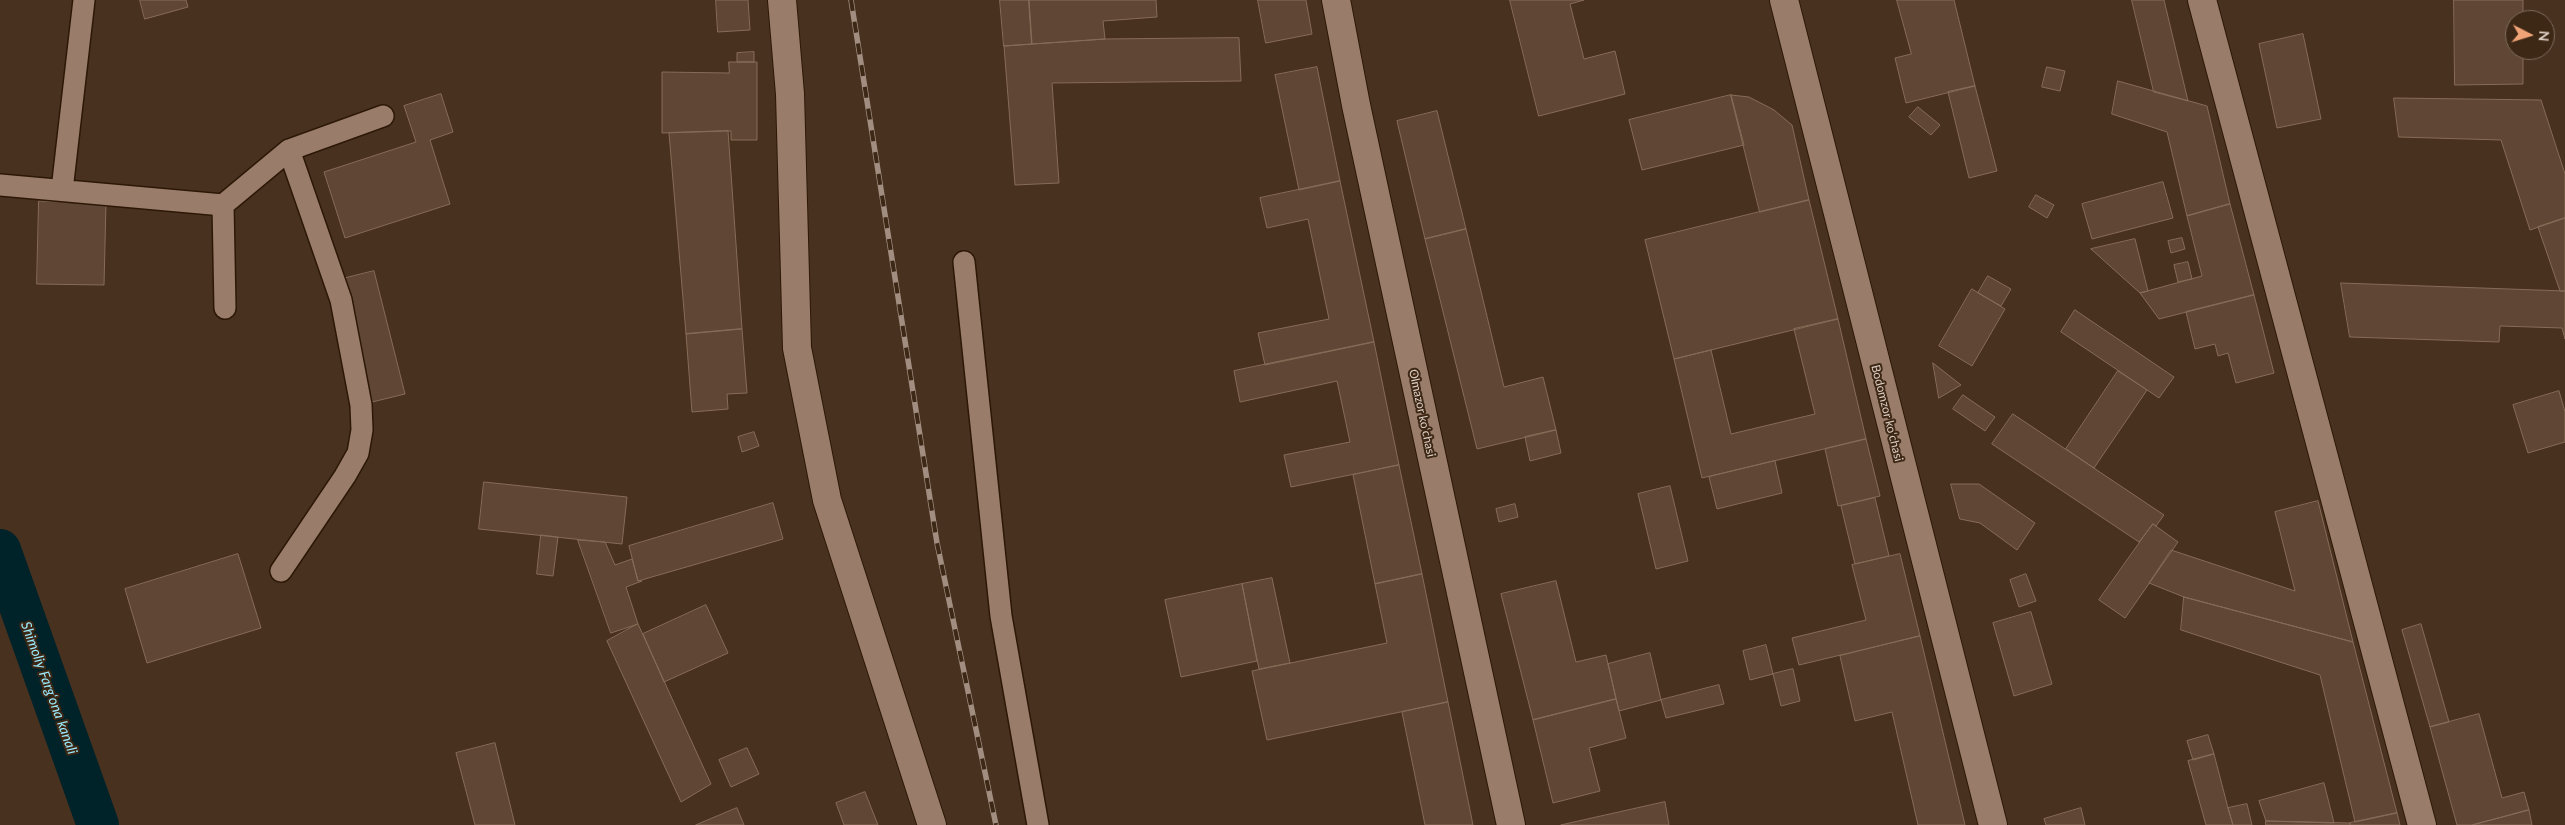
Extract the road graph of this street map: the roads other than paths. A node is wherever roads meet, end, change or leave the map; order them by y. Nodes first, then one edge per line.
1 (84, 0) edge
2 (782, 0) edge
3 (1336, 0) edge
4 (1784, 0) edge
5 (2202, 0) edge
6 (383, 116) dead end
7 (289, 150) junction
8 (3, 185) edge
9 (62, 190) junction
10 (223, 205) junction
11 (964, 262) dead end
12 (225, 308) dead end
13 (281, 571) dead end
14 (932, 825) edge
15 (1038, 825) edge
16 (1511, 825) edge
17 (1992, 825) edge
18 (2422, 825) edge

1 - 9 lane
2 - 14 street
3 - 16 street, Olmazor koʻchasi
4 - 17 street, Bodomzor koʻchasi
5 - 18 street
6 - 7 lane
7 - 10 lane
7 - 13 lane
8 - 9 lane
9 - 10 lane
10 - 12 lane
11 - 15 lane

